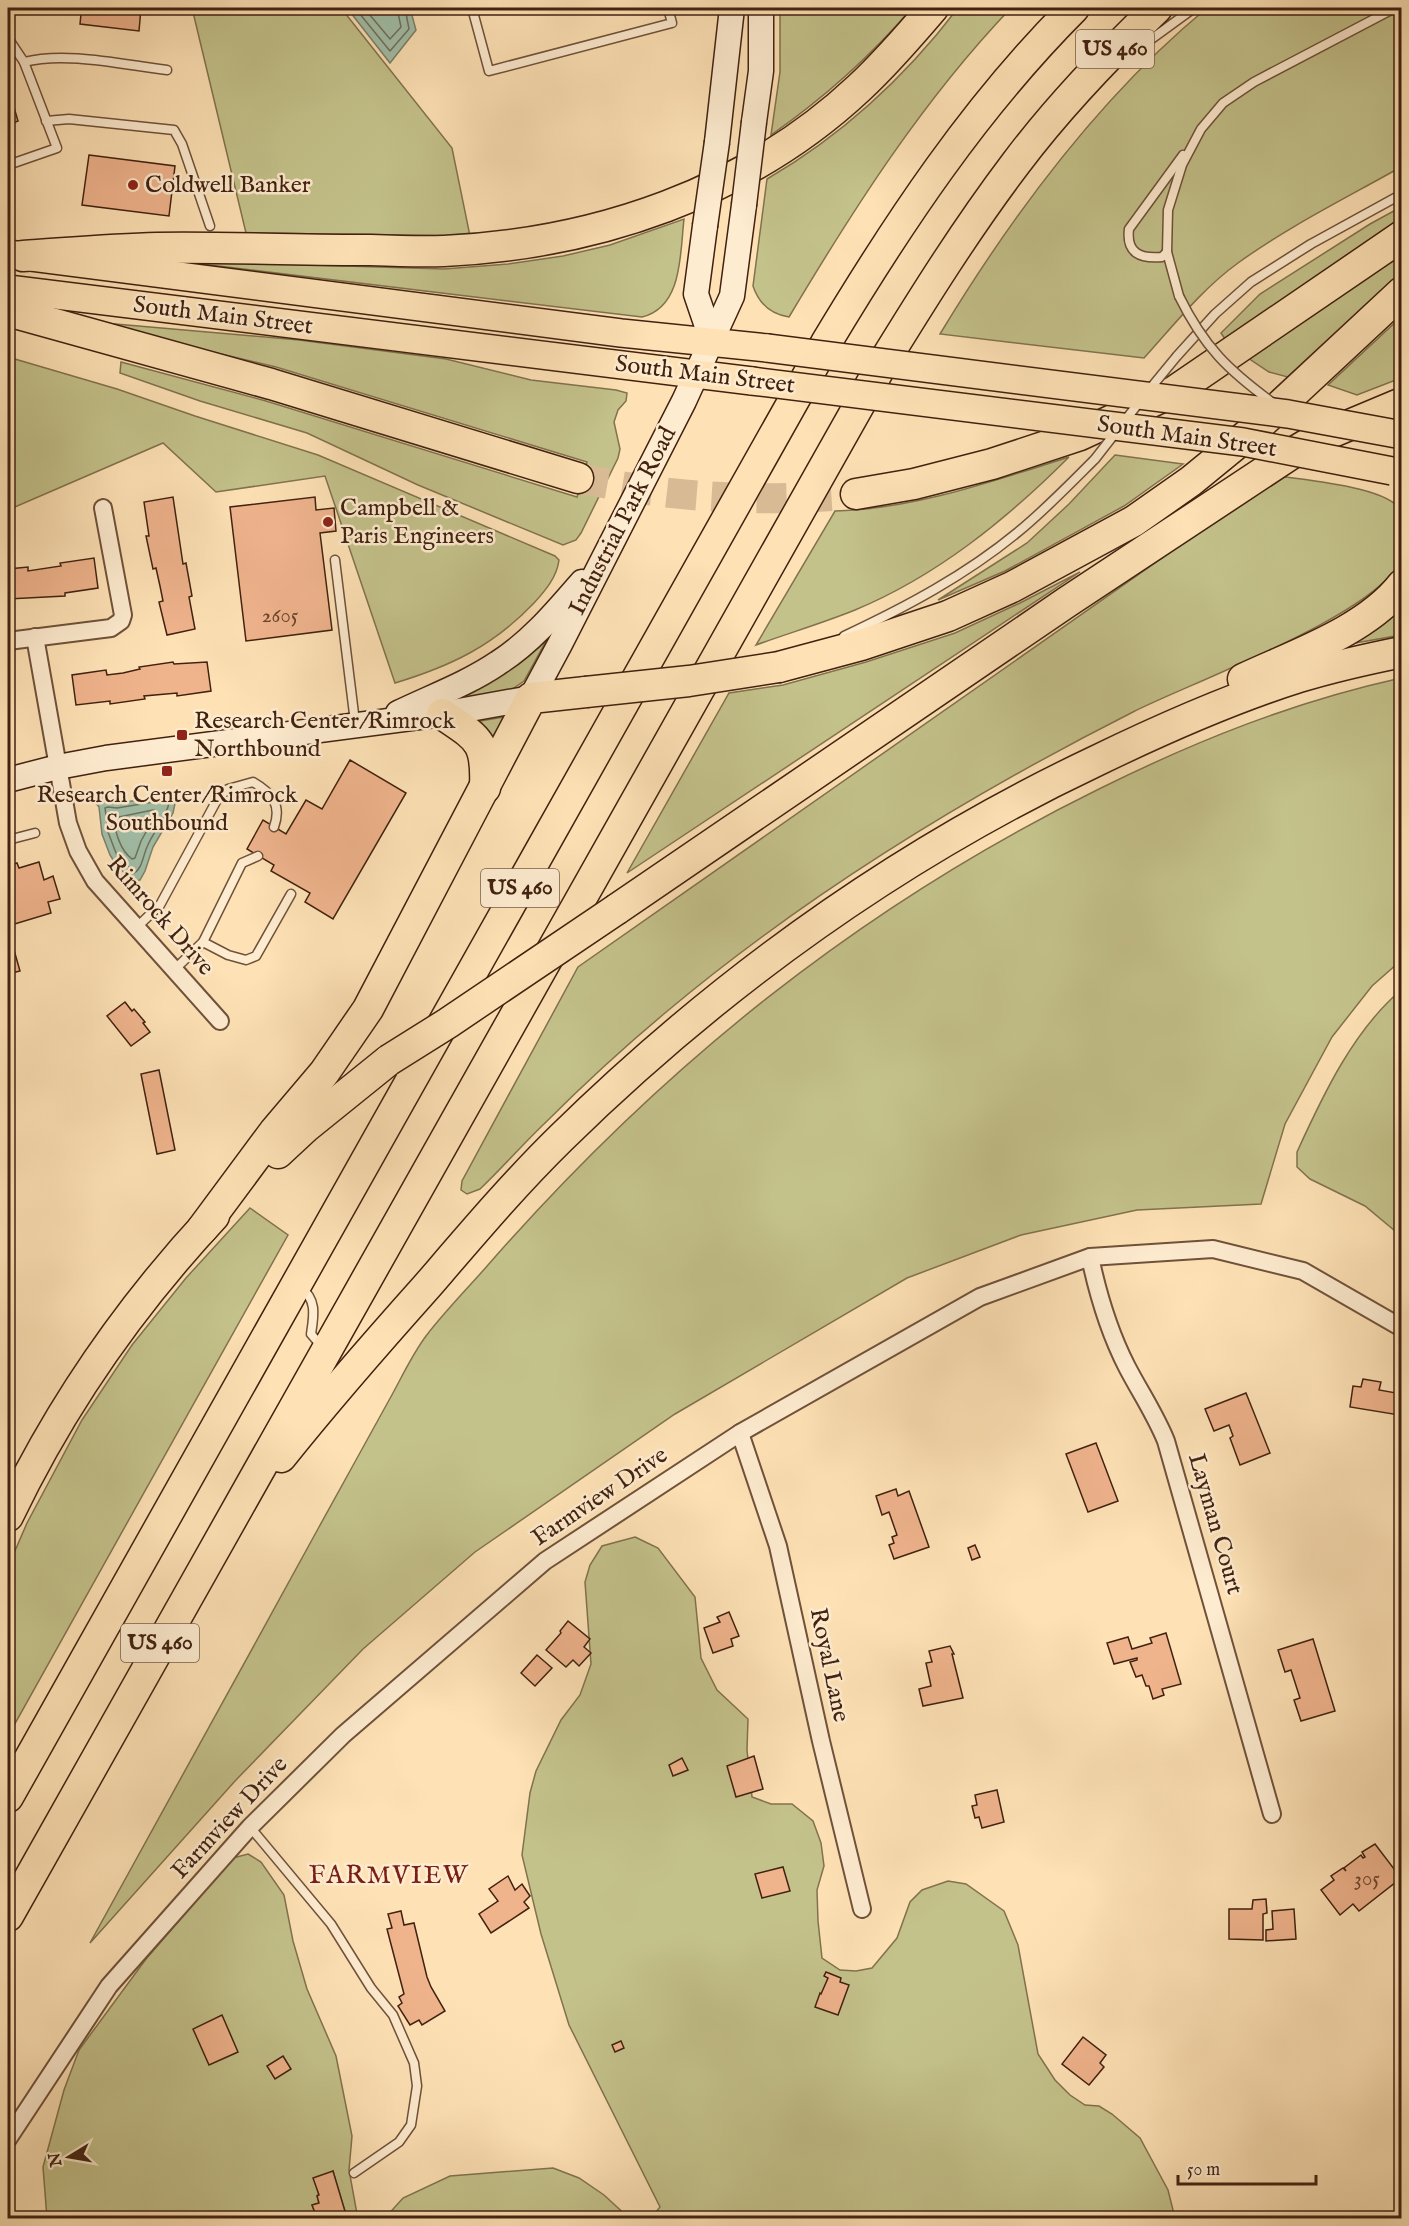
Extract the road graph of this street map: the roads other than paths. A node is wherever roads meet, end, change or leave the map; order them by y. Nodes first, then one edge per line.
1 (472, 8) edge
2 (668, 8) edge
3 (732, 8) edge
4 (761, 8) edge
5 (933, 8) edge
6 (1074, 8) edge
7 (1157, 8) edge
8 (1194, 8) edge
9 (1395, 8) edge
10 (8, 38) edge
11 (24, 62) junction
12 (167, 70) dead end
13 (1074, 93) junction
14 (46, 121) junction
15 (1194, 140) junction
16 (8, 165) edge
17 (1401, 194) edge
18 (210, 226) dead end
19 (1401, 236) edge
20 (1167, 252) junction
21 (15, 255) edge
22 (8, 289) edge
23 (1401, 292) edge
24 (8, 311) edge
25 (712, 342) junction
26 (696, 374) junction
27 (1401, 403) edge
28 (1288, 414) junction
29 (1401, 435) edge
30 (1397, 472) edge
31 (578, 478) tunnel mouth
32 (856, 494) tunnel mouth
33 (103, 508) dead end
34 (608, 550) junction
35 (335, 560) dead end
36 (1401, 585) edge
37 (35, 637) junction
38 (8, 641) edge
39 (1401, 652) edge
40 (779, 667) junction
41 (531, 698) junction
42 (442, 714) junction
43 (366, 724) junction
44 (1147, 736) junction
45 (58, 766) junction
46 (8, 780) edge
47 (486, 788) junction
48 (274, 827) dead end
49 (35, 833) dead end
50 (8, 840) edge
51 (258, 856) dead end
52 (291, 894) dead end
53 (137, 927) junction
54 (202, 942) junction
55 (174, 970) junction
56 (219, 1021) dead end
57 (202, 1229) junction
58 (1090, 1257) junction
59 (296, 1284) junction
60 (1401, 1328) edge
61 (325, 1350) junction
62 (740, 1433) junction
63 (246, 1490) junction
64 (8, 1516) edge
65 (8, 1797) edge
66 (1272, 1814) dead end
67 (250, 1827) junction
68 (862, 1910) dead end
69 (8, 1916) edge
70 (8, 2139) edge
71 (354, 2173) dead end

1 - 2 lane
3 - 25 main road, bridge
4 - 25 main road, Industrial Park Road, bridge
5 - 21 highway
6 - 59 highway, US 460
7 - 13 highway, US 460
8 - 13 lane
9 - 15 lane
10 - 11 lane
11 - 12 lane
11 - 14 lane
13 - 61 highway, US 460
14 - 16 lane
14 - 18 lane
15 - 20 lane
15 - 20 lane
17 - 40 lane, bridge
19 - 32 highway
20 - 28 lane, bridge
21 - 25 main road, South Main Street
22 - 26 main road, South Main Street
23 - 40 highway
24 - 31 highway
25 - 26 main road, Industrial Park Road
25 - 28 main road, South Main Street, bridge
26 - 30 main road, South Main Street, bridge
26 - 34 main road, Industrial Park Road
27 - 57 highway, bridge
28 - 29 main road, South Main Street, bridge
33 - 37 street
34 - 41 main road, Industrial Park Road
34 - 43 main road
35 - 43 lane
36 - 44 highway
37 - 38 street
37 - 45 street, Rimrock Drive
39 - 44 highway
40 - 41 highway, bridge
41 - 42 main road
41 - 47 highway
42 - 43 main road
42 - 47 highway
43 - 45 main road
44 - 63 highway
45 - 46 main road
45 - 53 street, Rimrock Drive
47 - 57 highway
48 - 53 lane
49 - 50 lane
51 - 54 lane
52 - 54 lane
53 - 55 street, Rimrock Drive
54 - 55 lane
55 - 56 street, Rimrock Drive
57 - 64 highway
58 - 60 street, Farmview Drive
58 - 62 street, Farmview Drive
58 - 66 street, Layman Court
59 - 61 lane
59 - 65 highway, US 460
61 - 63 highway, US 460
62 - 67 street, Farmview Drive
62 - 68 street, Royal Lane
63 - 69 highway, US 460
67 - 70 street, Farmview Drive
67 - 71 lane

